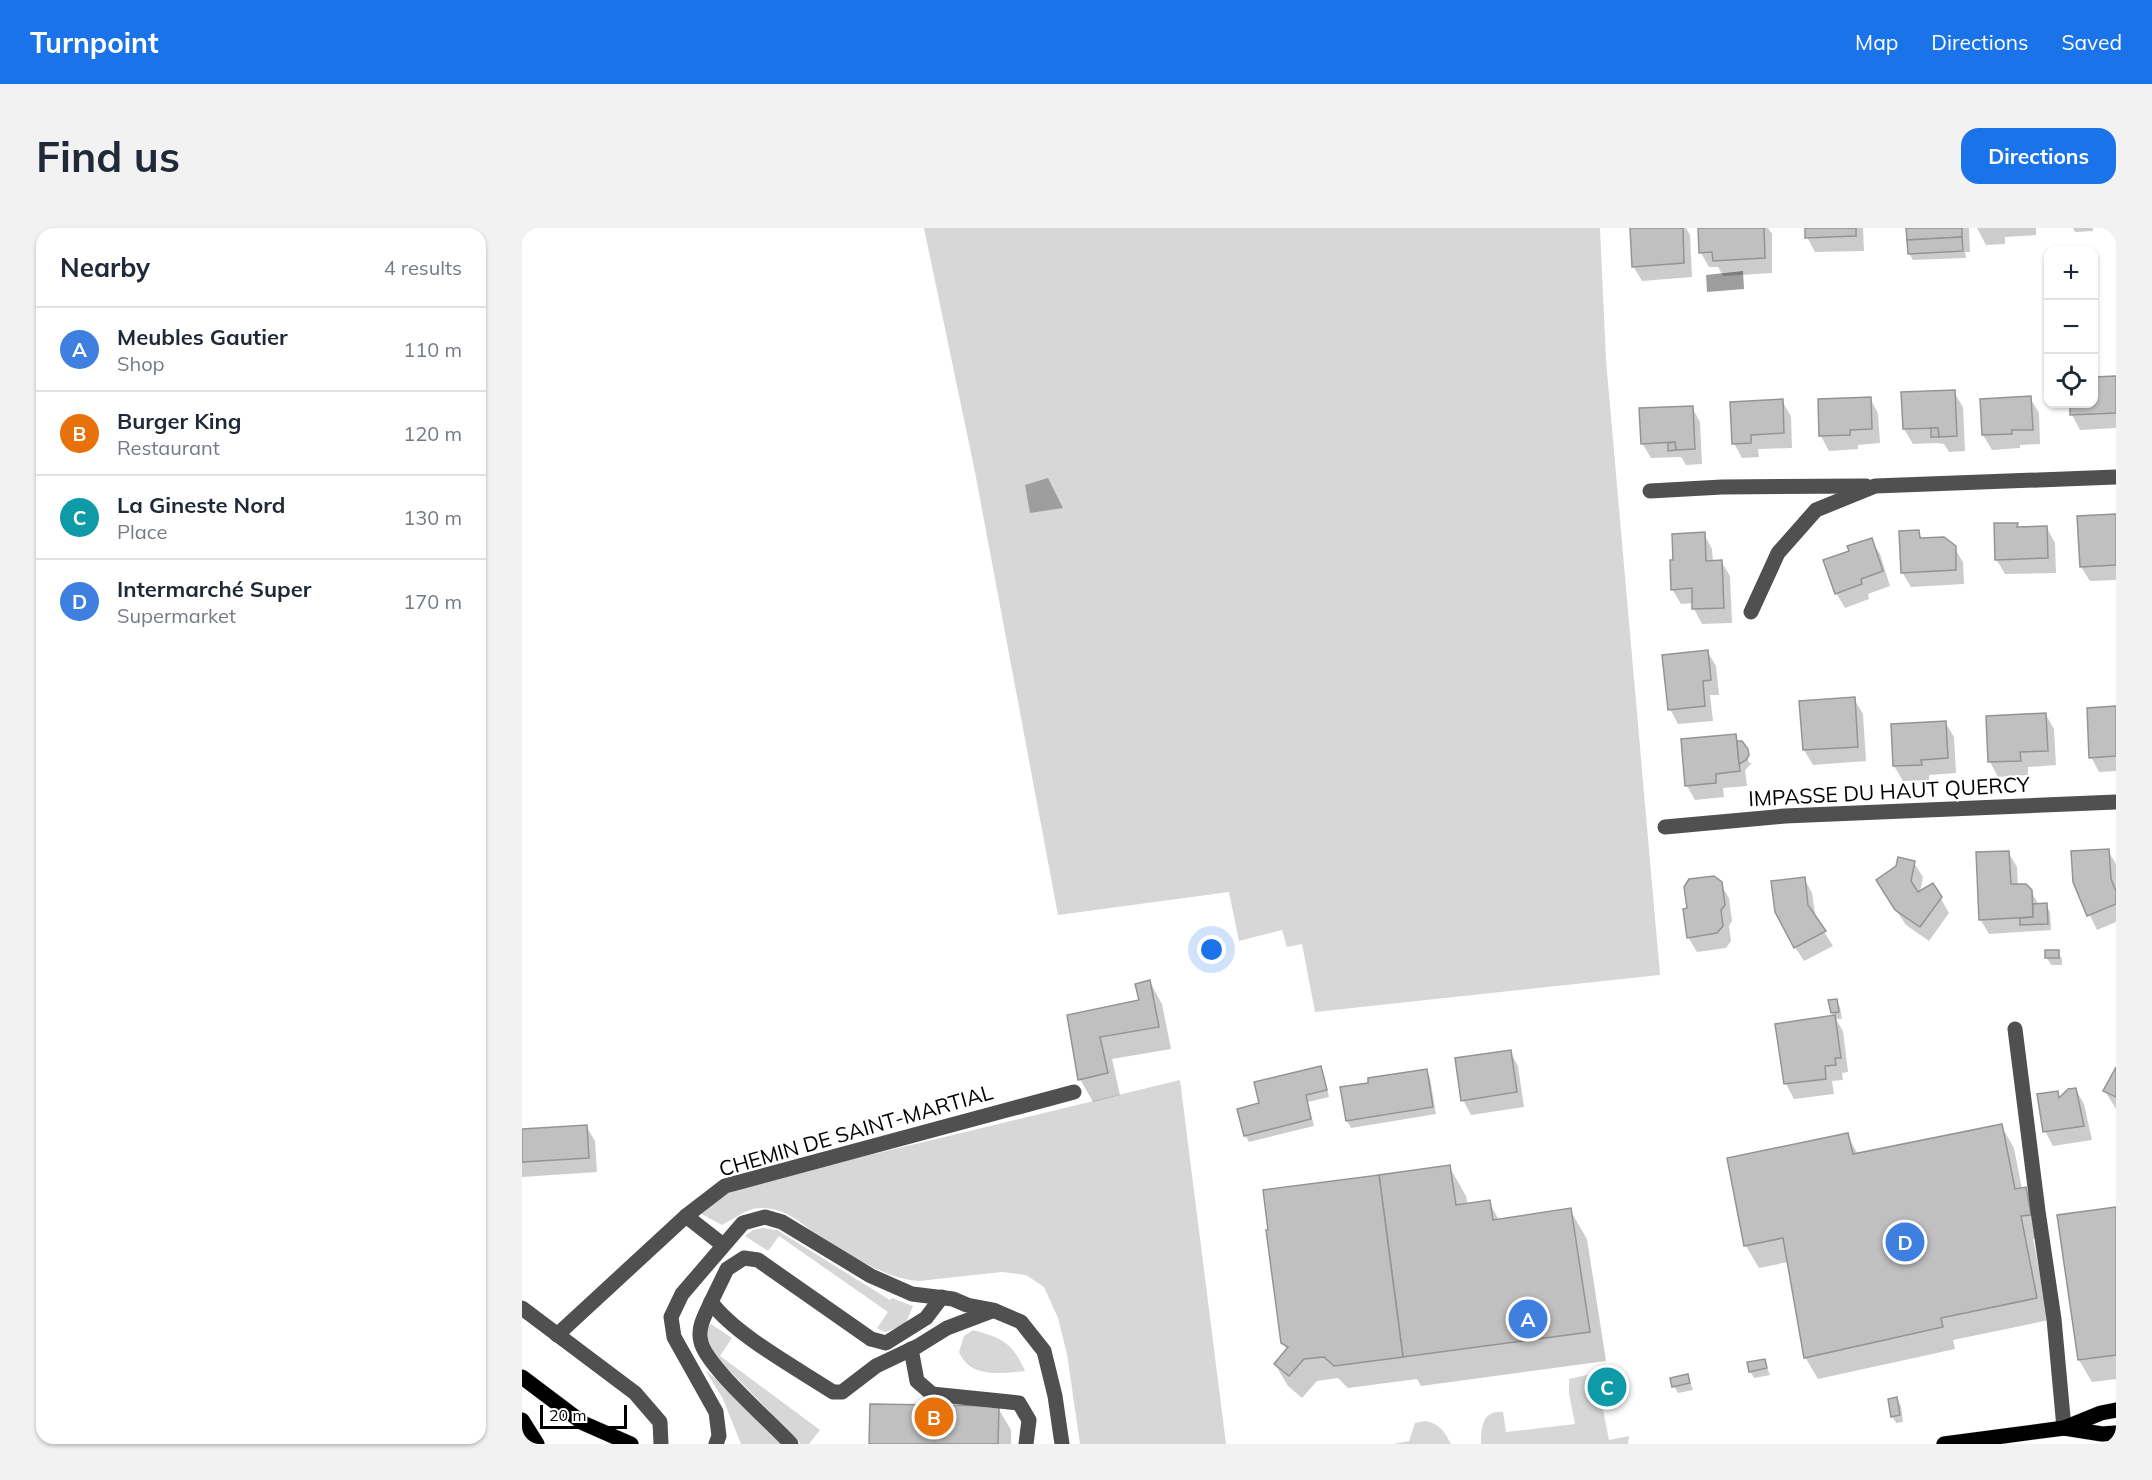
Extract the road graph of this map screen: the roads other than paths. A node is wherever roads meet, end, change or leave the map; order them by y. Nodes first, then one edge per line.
1 (2116, 477) edge
2 (1875, 486) junction
3 (1650, 491) dead end
4 (1751, 612) dead end
5 (2116, 802) edge
6 (1665, 827) dead end
7 (2015, 1029) dead end
8 (1074, 1092) dead end
9 (686, 1216) junction
10 (723, 1245) junction
11 (942, 1298) junction
12 (711, 1302) junction
13 (522, 1308) edge
14 (993, 1310) junction
15 (557, 1335) junction
16 (911, 1349) junction
17 (522, 1377) edge
18 (2116, 1410) edge
19 (522, 1420) edge
20 (2064, 1428) junction
21 (2116, 1433) edge
22 (537, 1444) edge
23 (631, 1444) edge
24 (660, 1444) edge
25 (716, 1444) edge
26 (791, 1444) edge
27 (1026, 1444) edge
28 (1062, 1444) edge
29 (1944, 1444) edge

1 - 2 street
2 - 3 street
2 - 4 street
5 - 6 street, IMPASSE DU HAUT QUERCY
7 - 20 street
8 - 9 street, CHEMIN DE SAINT-MARTIAL
9 - 10 street
9 - 15 street, CHEMIN DE SAINT-MARTIAL
10 - 11 street
10 - 25 street
11 - 12 street
11 - 14 street
12 - 16 street
12 - 26 street
13 - 15 street
14 - 16 street
14 - 28 street
15 - 24 street
16 - 27 street
17 - 23 main road
18 - 20 main road
19 - 22 main road
20 - 21 main road
20 - 29 main road

